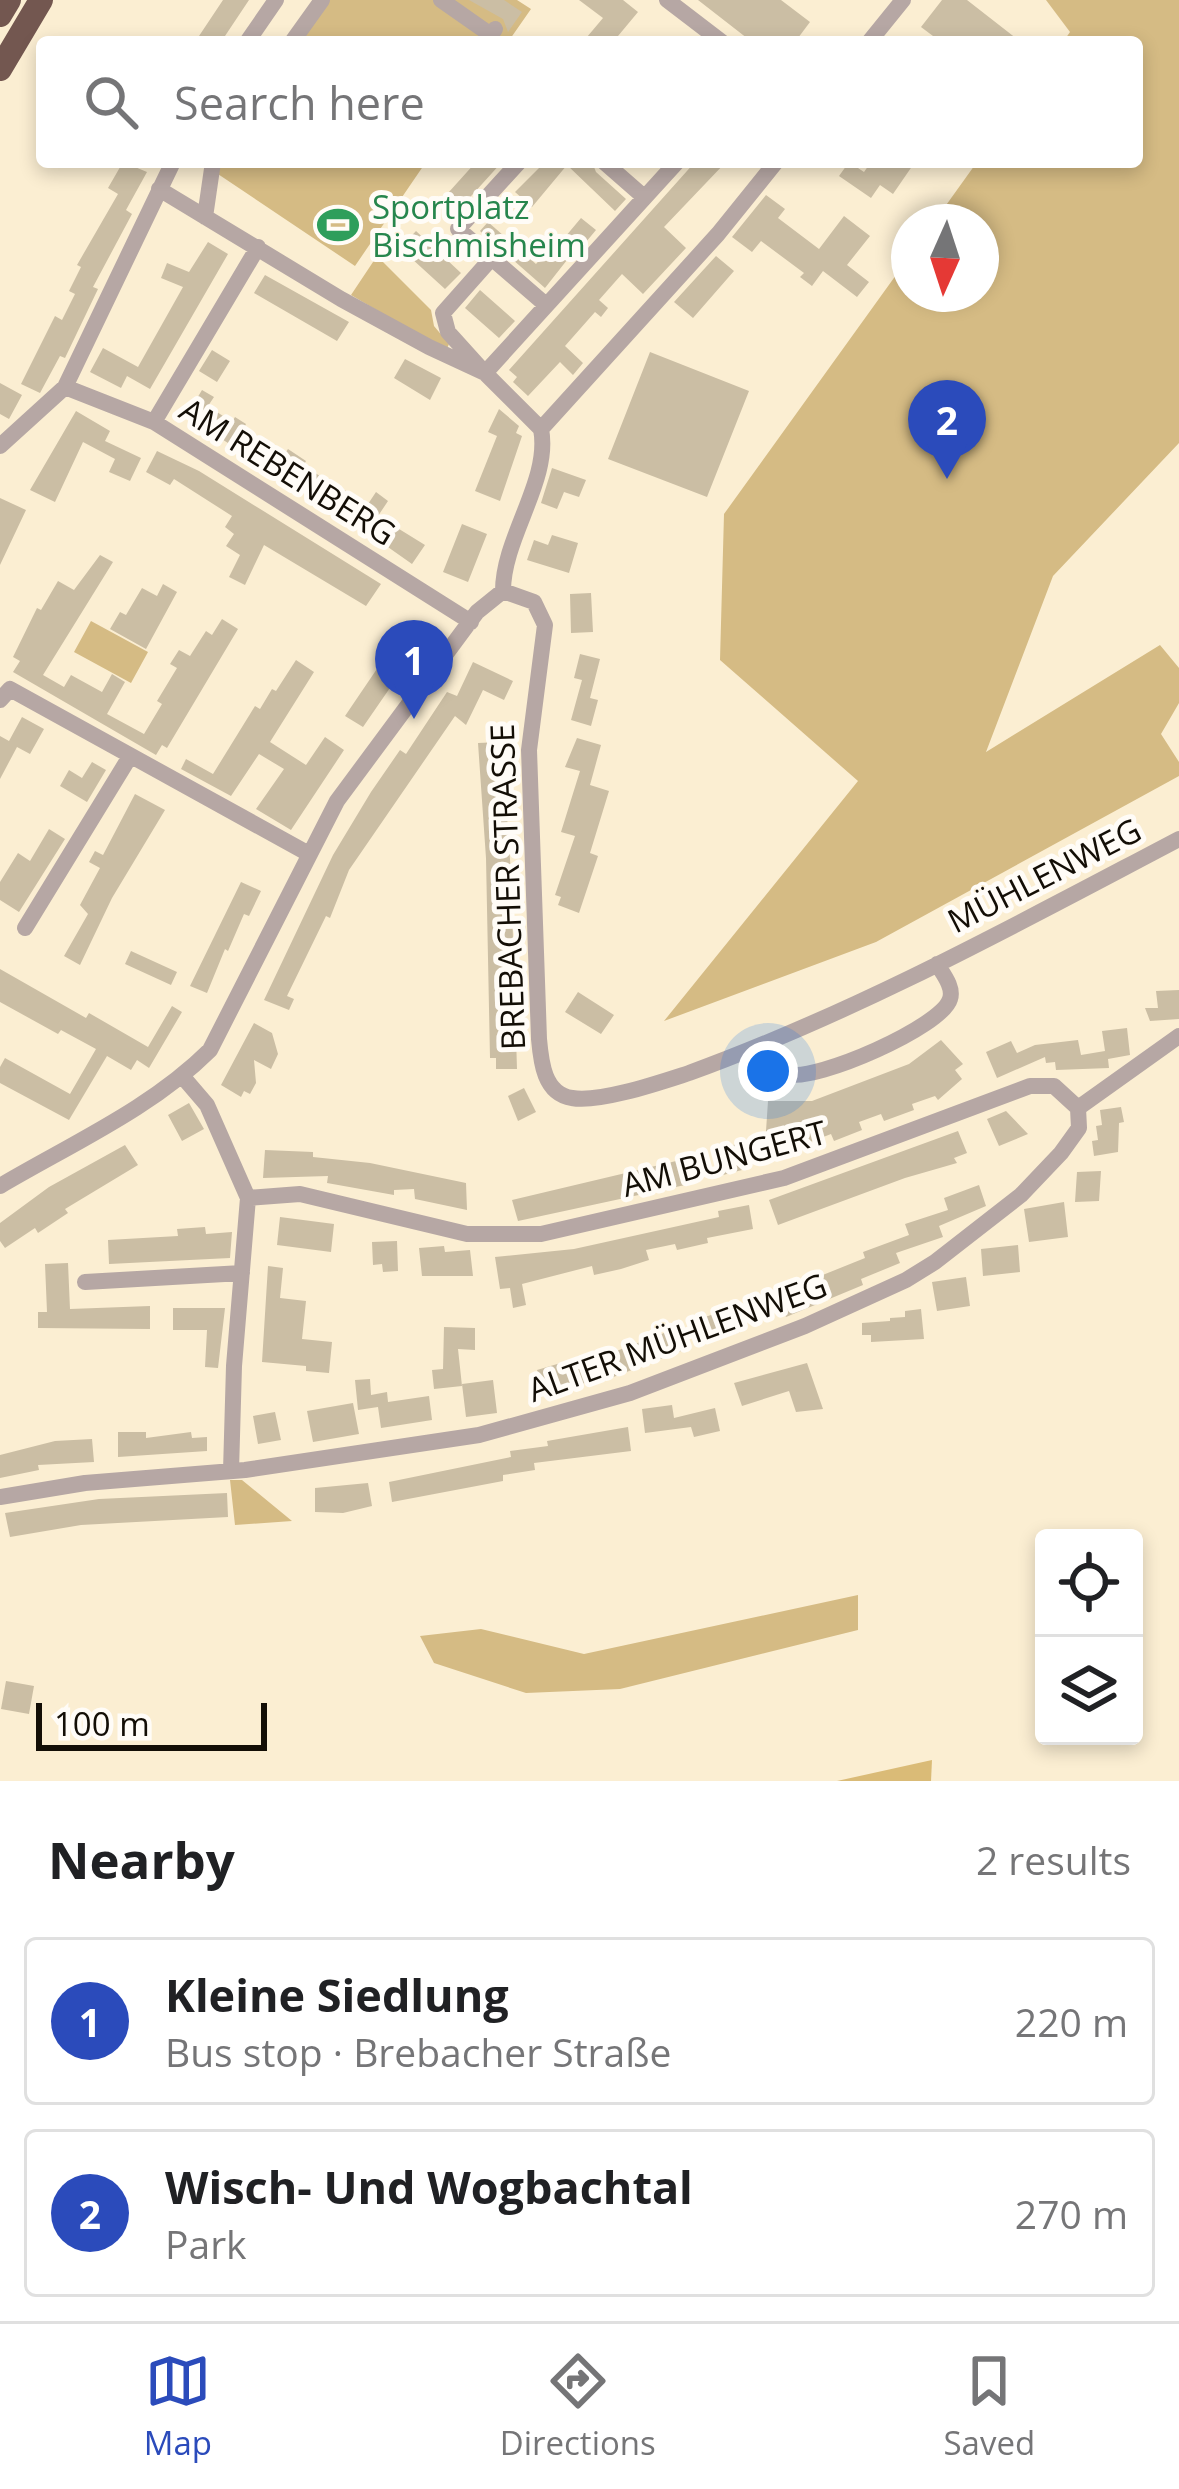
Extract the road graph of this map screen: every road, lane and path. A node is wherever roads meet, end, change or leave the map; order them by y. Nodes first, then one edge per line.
1 (9, 0) edge
2 (41, 0) edge
3 (276, 0) edge
4 (322, 0) edge
5 (441, 0) edge
6 (667, 0) edge
7 (903, 0) edge
8 (0, 15) edge
9 (495, 29) dead end
10 (251, 36) edge
11 (296, 36) edge
12 (714, 36) edge
13 (874, 36) edge
14 (0, 69) edge
15 (170, 168) edge
16 (212, 168) edge
17 (514, 168) edge
18 (611, 168) edge
19 (671, 168) edge
20 (771, 168) edge
21 (159, 190) junction
22 (644, 197) junction
23 (205, 217) junction
24 (258, 247) junction
25 (490, 260) junction
26 (547, 305) junction
27 (485, 373) junction
28 (65, 387) junction
29 (154, 422) junction
30 (541, 429) junction
31 (0, 446) edge
32 (503, 591) junction
33 (472, 622) junction
34 (0, 700) edge
35 (128, 758) junction
36 (1179, 839) edge
37 (309, 854) junction
38 (25, 928) dead end
39 (937, 964) junction
40 (1179, 1036) edge
41 (766, 1045) junction
42 (183, 1076) junction
43 (1078, 1108) junction
44 (0, 1186) edge
45 (248, 1198) junction
46 (242, 1273) junction
47 (85, 1282) dead end
48 (231, 1471) junction
49 (0, 1497) edge

1 - 8 highway
2 - 14 highway
3 - 10 street
4 - 11 street
5 - 9 street
6 - 12 street
7 - 13 street
15 - 21 street
16 - 23 street
17 - 25 street
18 - 22 street
19 - 22 street
20 - 30 street
21 - 23 street
21 - 28 street
22 - 26 street
23 - 24 street
24 - 27 street
24 - 29 street
25 - 26 street
25 - 27 street
26 - 27 street
27 - 30 street
28 - 29 street, AM REBENBERG
28 - 31 street
29 - 33 street, AM REBENBERG
30 - 32 street
32 - 33 street
32 - 41 street, BREBACHER STRASSE
33 - 37 street
34 - 35 street
35 - 37 street
35 - 38 street
36 - 39 street, MÜHLENWEG
37 - 42 street
39 - 41 street, BREBACHER STRASSE
39 - 41 street
40 - 43 street
42 - 44 street
42 - 45 street
43 - 45 street, AM BUNGERT
43 - 48 street, ALTER MÜHLENWEG
45 - 46 street
46 - 47 street
46 - 48 street
48 - 49 street, ALTER MÜHLENWEG

